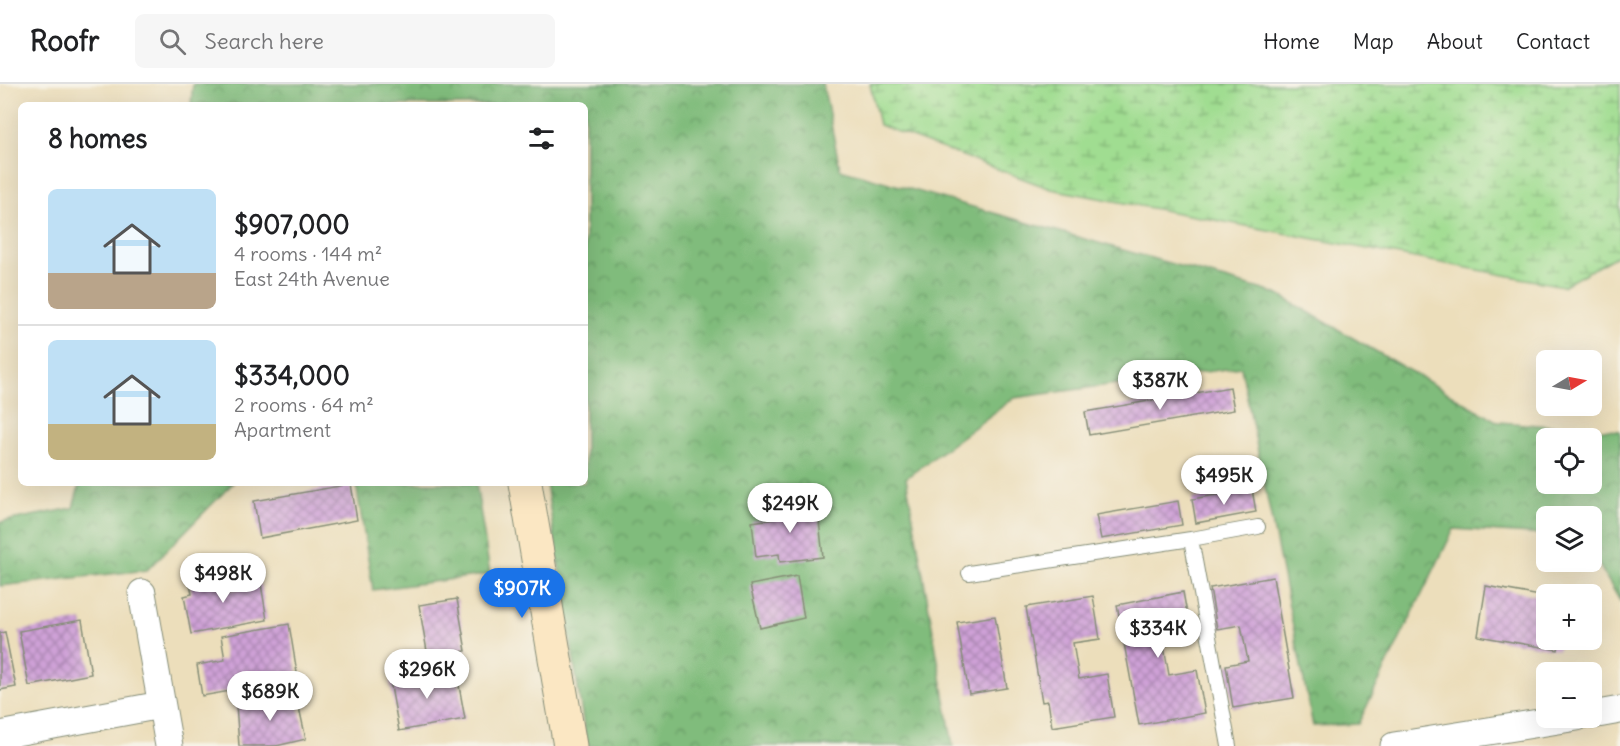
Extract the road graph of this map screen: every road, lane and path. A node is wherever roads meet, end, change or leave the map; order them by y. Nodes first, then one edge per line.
1 (526, 486) edge
2 (1258, 527) dead end
3 (1191, 538) junction
4 (969, 573) dead end
5 (141, 593) dead end
6 (161, 705) junction
7 (1620, 710) edge
8 (1602, 713) edge
9 (1536, 723) edge
10 (0, 735) edge
11 (169, 746) edge
12 (570, 746) edge
13 (1229, 746) edge
14 (1394, 746) edge

1 - 12 street
2 - 3 lane
3 - 4 lane
3 - 13 lane
5 - 6 street
6 - 10 street
6 - 11 street
7 - 8 street
9 - 14 street

